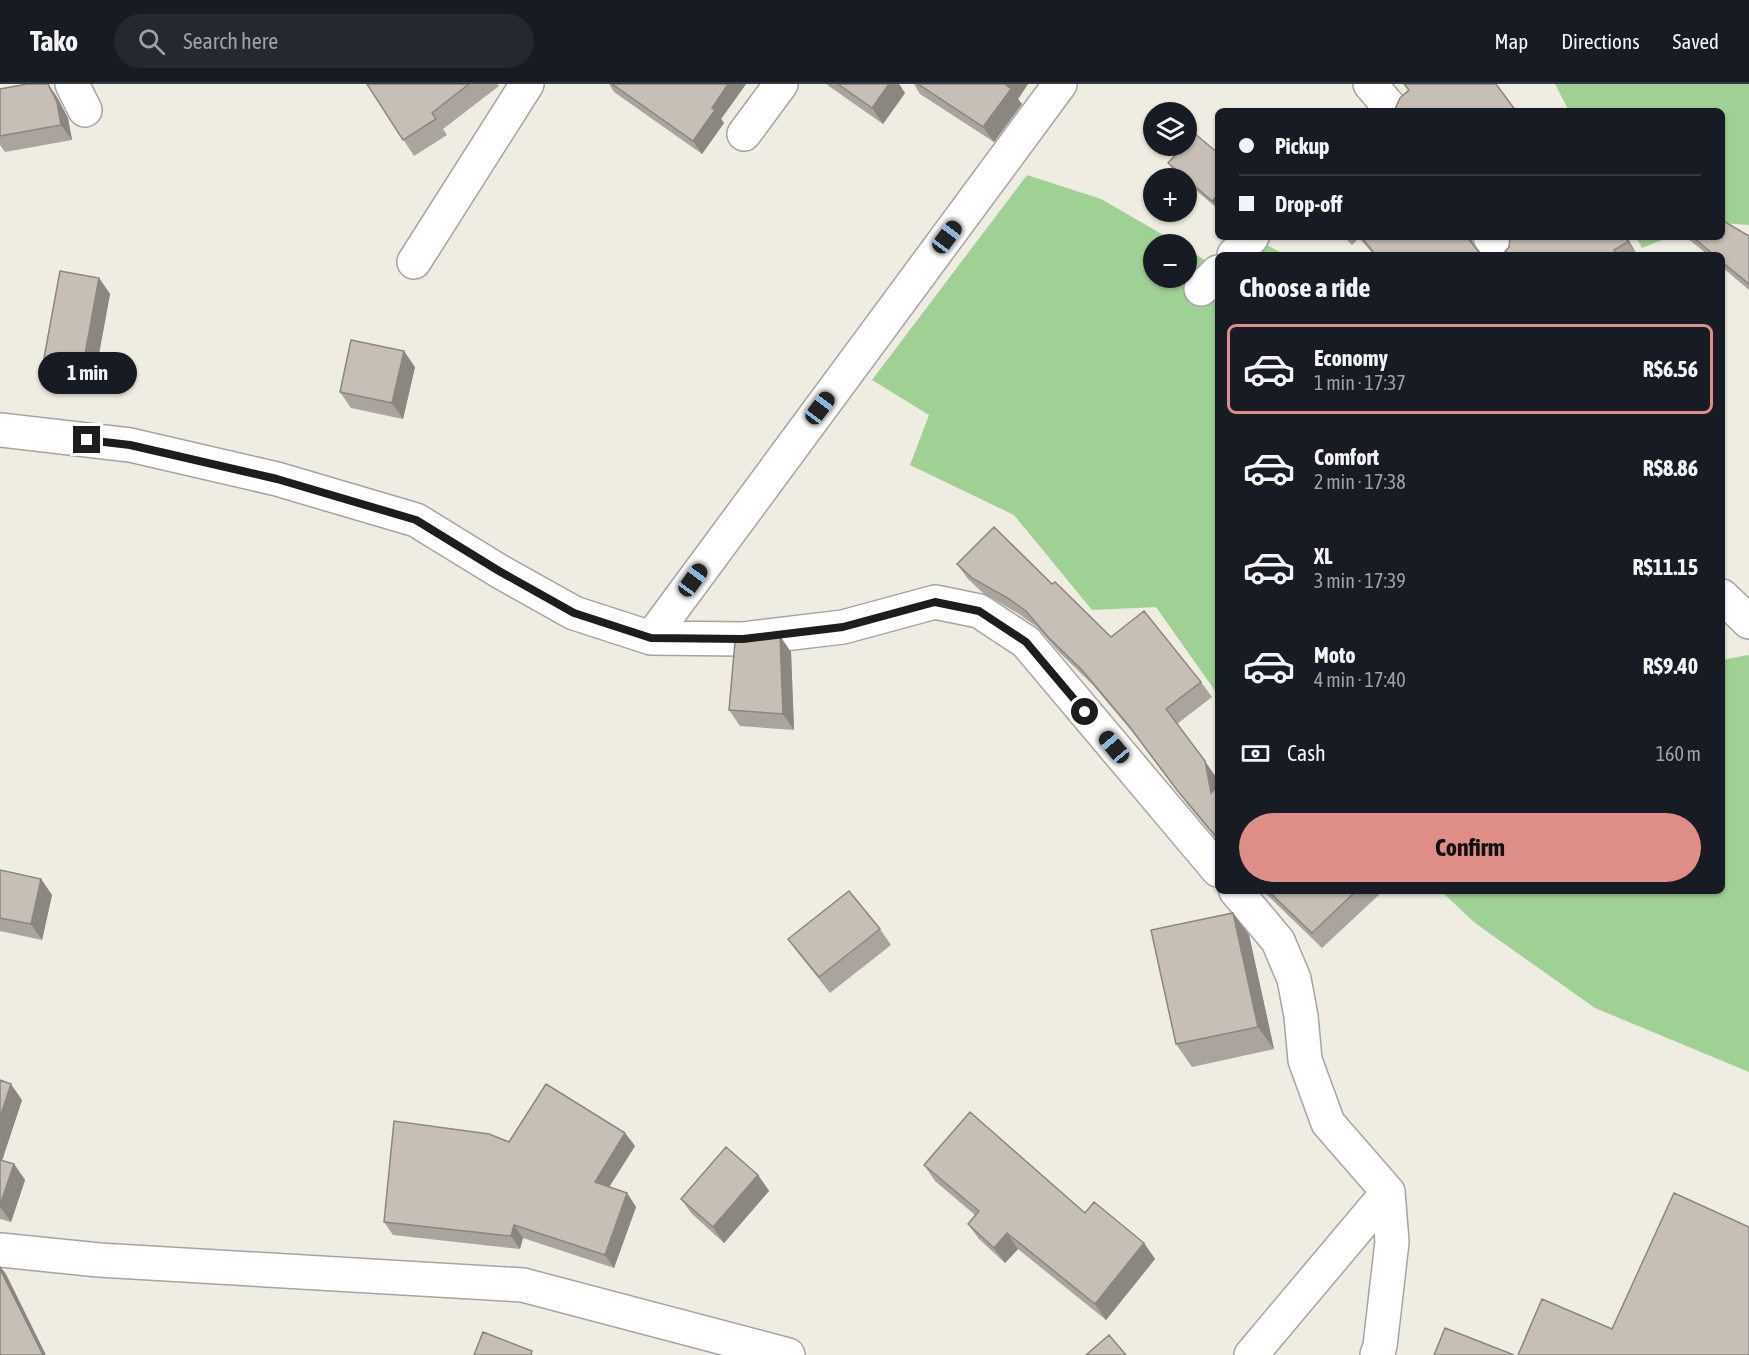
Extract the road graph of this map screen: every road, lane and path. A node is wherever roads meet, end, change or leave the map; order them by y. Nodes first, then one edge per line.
1 (527, 84) edge
2 (781, 84) edge
3 (1060, 84) edge
4 (744, 134) dead end
5 (1249, 240) edge
6 (1237, 252) edge
7 (414, 262) dead end
8 (0, 430) edge
9 (1725, 599) edge
10 (1749, 622) edge
11 (651, 638) junction
12 (1215, 866) edge
13 (1239, 894) edge
14 (1388, 1192) junction
15 (0, 1250) edge
16 (788, 1355) edge
17 (1251, 1355) edge
18 (1377, 1355) edge

1 - 7 street
2 - 4 street
3 - 11 street
5 - 6 street
8 - 11 street
9 - 10 street
11 - 12 street
13 - 14 street
14 - 17 street
14 - 18 street
15 - 16 street

